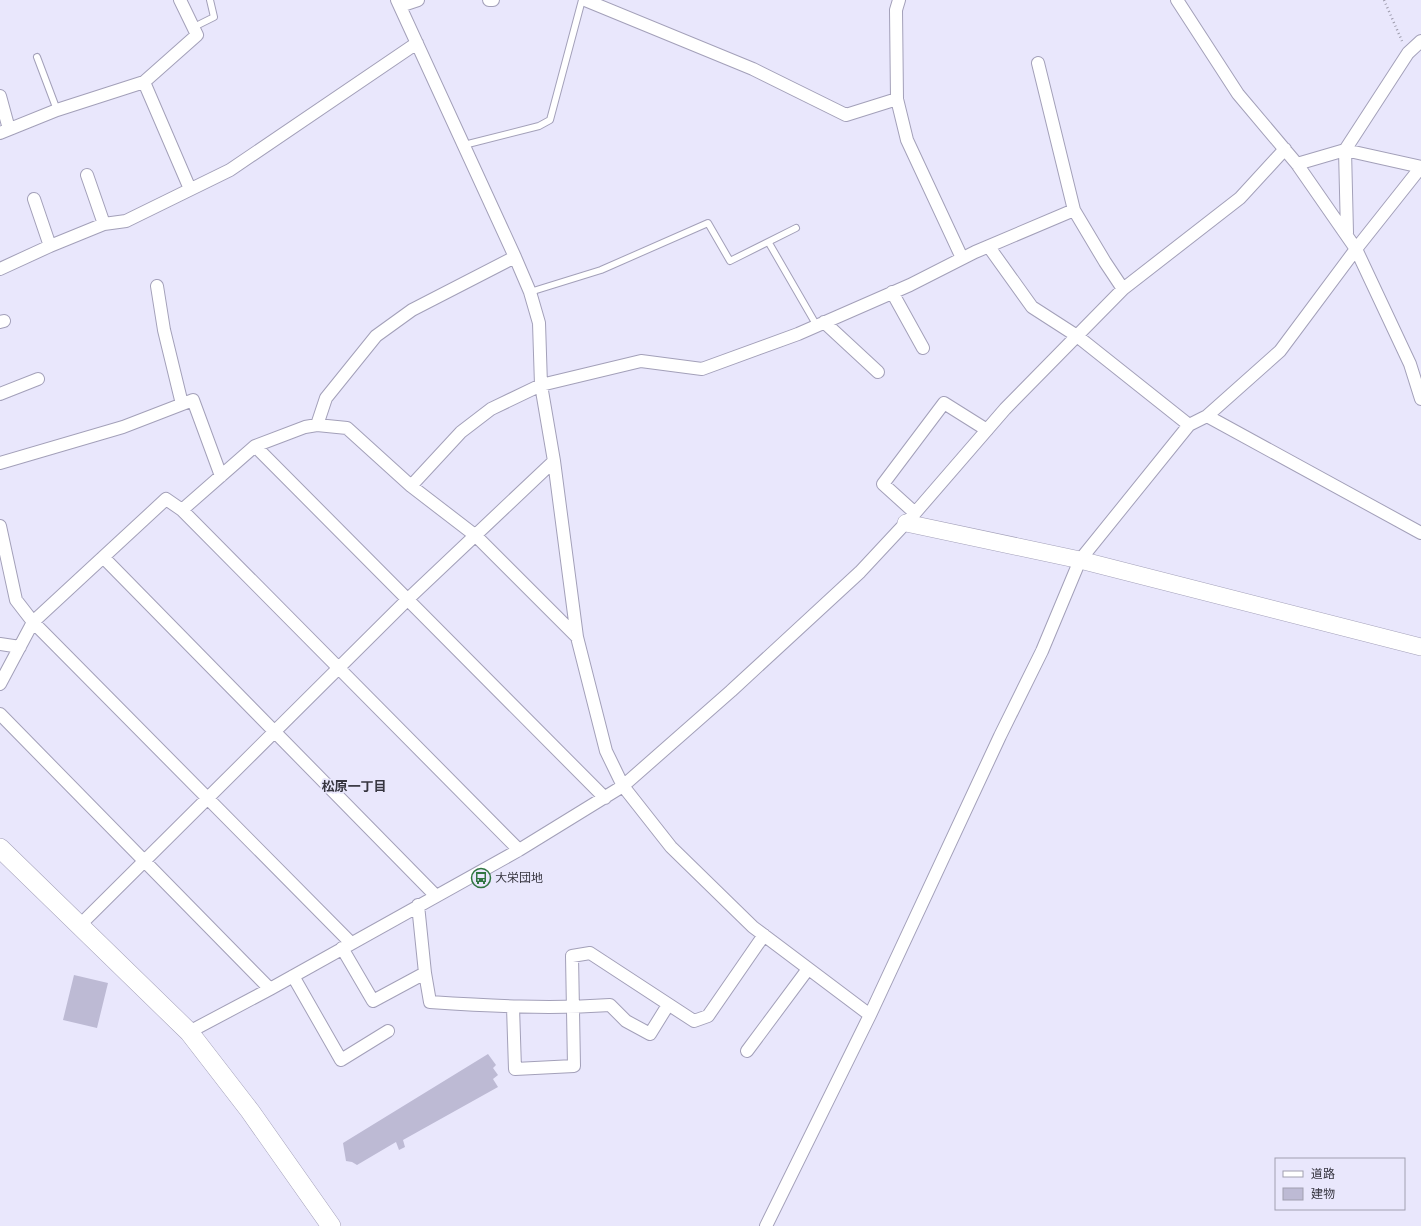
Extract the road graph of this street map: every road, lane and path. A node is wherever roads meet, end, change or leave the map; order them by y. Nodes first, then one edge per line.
1 (180, 0) edge
2 (210, 0) edge
3 (418, 0) edge
4 (489, 0) edge
5 (492, 0) edge
6 (584, 0) edge
7 (899, 0) edge
8 (1177, 0) edge
9 (1384, 0) edge
10 (398, 3) edge
11 (194, 27) junction
12 (1421, 41) edge
13 (417, 43) junction
14 (1408, 53) junction
15 (37, 57) dead end
16 (1038, 63) dead end
17 (144, 82) junction
18 (0, 96) edge
19 (897, 99) junction
20 (57, 110) junction
21 (5, 131) edge
22 (464, 145) junction
23 (1285, 149) junction
24 (1345, 150) junction
25 (1297, 164) junction
26 (87, 175) dead end
27 (190, 189) junction
28 (34, 199) dead end
29 (1074, 210) junction
30 (104, 224) junction
31 (796, 228) dead end
32 (1347, 233) junction
33 (769, 242) junction
34 (50, 246) junction
35 (989, 247) junction
36 (1356, 249) junction
37 (515, 257) junction
38 (962, 258) junction
39 (0, 269) edge
40 (157, 286) dead end
41 (1123, 288) junction
42 (530, 292) junction
43 (892, 292) junction
44 (821, 324) junction
45 (1077, 336) junction
46 (923, 348) dead end
47 (878, 372) dead end
48 (38, 379) dead end
49 (541, 385) junction
50 (0, 394) edge
51 (1421, 399) edge
52 (182, 404) junction
53 (1207, 416) junction
54 (317, 425) junction
55 (1189, 425) junction
56 (987, 430) junction
57 (255, 446) junction
58 (554, 461) junction
59 (0, 463) edge
60 (221, 476) junction
61 (411, 486) junction
62 (182, 510) junction
63 (910, 518) junction
64 (0, 528) edge
65 (1421, 533) edge
66 (476, 536) junction
67 (103, 557) junction
68 (1080, 560) junction
69 (408, 599) junction
70 (33, 622) junction
71 (577, 637) junction
72 (0, 644) edge
73 (20, 647) junction
74 (1421, 647) edge
75 (340, 668) junction
76 (0, 684) edge
77 (0, 714) edge
78 (275, 732) junction
79 (623, 786) junction
80 (209, 798) junction
81 (605, 798) junction
82 (519, 850) junction
83 (3, 857) edge
84 (144, 861) junction
85 (436, 896) junction
86 (418, 905) junction
87 (79, 926) junction
88 (764, 935) junction
89 (347, 945) junction
90 (808, 969) junction
91 (425, 973) junction
92 (293, 976) junction
93 (270, 989) junction
94 (668, 1005) junction
95 (513, 1007) junction
96 (572, 1008) junction
97 (870, 1015) junction
98 (388, 1031) dead end
99 (189, 1032) junction
100 (747, 1051) dead end
101 (327, 1224) edge
102 (766, 1226) edge

1 - 11 street
2 - 11 lane
3 - 10 street
4 - 5 street
6 - 19 street
6 - 22 lane
7 - 19 street
8 - 23 street
9 - 14 path
10 - 13 street
11 - 17 street
12 - 14 street
13 - 22 street
13 - 27 street
14 - 24 street
15 - 20 lane
16 - 29 street
17 - 20 street
17 - 27 street
18 - 21 street
19 - 38 street
20 - 21 street
22 - 37 street
23 - 25 street
23 - 41 street
24 - 25 street
24 - 32 street
24 - 36 street
25 - 32 street
26 - 30 street
27 - 30 street
28 - 34 street
29 - 35 street
29 - 41 street
30 - 34 street
31 - 33 lane
32 - 36 street
33 - 42 lane
33 - 44 lane
34 - 39 street
35 - 38 street
35 - 45 street
36 - 51 street
36 - 53 street
37 - 42 street
37 - 54 street
38 - 43 street
40 - 52 street
41 - 45 street
42 - 49 street
43 - 44 street
43 - 46 street
44 - 47 street
44 - 49 street
45 - 55 street
45 - 56 street
48 - 50 street
49 - 58 street
49 - 61 street
52 - 59 street
52 - 60 street
53 - 55 street
53 - 65 street
54 - 57 street
54 - 61 street
55 - 68 street
56 - 63 street
56 - 63 street
57 - 60 street
57 - 69 street
58 - 66 street
58 - 71 street
60 - 62 street
61 - 66 street
62 - 67 street
62 - 75 street
63 - 68 street
63 - 79 street
64 - 70 street
66 - 69 street
66 - 71 street
67 - 70 street
67 - 78 street
68 - 74 street
68 - 97 street
69 - 75 street
69 - 81 street
70 - 73 street
70 - 80 street
71 - 79 street
72 - 73 street
73 - 76 street
75 - 78 street
75 - 82 street
77 - 84 street
78 - 80 street
78 - 85 street
79 - 81 street
79 - 88 street
80 - 84 street
80 - 89 street
81 - 82 street
82 - 85 street
83 - 87 main road
84 - 87 street
84 - 93 street
85 - 86 street
86 - 89 street
86 - 91 street
87 - 99 main road
88 - 90 street
88 - 94 street
89 - 91 street
89 - 92 street
90 - 97 street
90 - 100 street
91 - 95 street
92 - 93 street
92 - 98 street
93 - 99 street
94 - 96 street
94 - 96 street
95 - 96 street
95 - 96 street
97 - 102 street
99 - 101 main road

